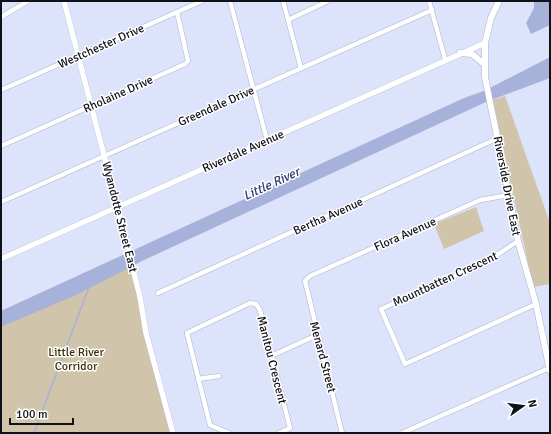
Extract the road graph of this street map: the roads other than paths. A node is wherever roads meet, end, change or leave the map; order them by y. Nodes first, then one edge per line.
1 (28, 1) edge
2 (64, 1) edge
3 (202, 1) edge
4 (230, 1) edge
5 (283, 1) edge
6 (328, 1) edge
7 (429, 1) edge
8 (499, 1) edge
9 (432, 10) junction
10 (177, 12) junction
11 (1, 17) edge
12 (288, 20) junction
13 (485, 43) junction
14 (460, 53) junction
15 (78, 57) junction
16 (445, 59) junction
17 (484, 64) junction
18 (301, 68) junction
19 (1, 90) edge
20 (253, 90) junction
21 (92, 106) junction
22 (498, 138) junction
23 (267, 140) junction
24 (1, 146) edge
25 (105, 157) junction
26 (509, 195) junction
27 (1, 202) edge
28 (118, 207) junction
29 (518, 241) junction
30 (1, 259) edge
31 (305, 281) joint
32 (158, 293) dead end
33 (536, 304) junction
34 (317, 335) junction
35 (271, 356) junction
36 (550, 369) edge
37 (219, 376) dead end
38 (198, 379) junction
39 (173, 433) edge
40 (229, 433) edge
41 (279, 433) edge
42 (342, 433) edge
43 (402, 433) edge

1 - 11 street
2 - 15 street, Wyandotte Street East
3 - 10 street, Westchester Drive
4 - 20 street
5 - 12 street
6 - 12 street
7 - 9 street
8 - 13 main road, Riverside Drive East
9 - 16 street
9 - 18 street, Greendale Drive
10 - 15 street, Westchester Drive
10 - 21 street, Rholaine Drive
12 - 18 street
13 - 14 street, Riverdale Avenue
13 - 17 main road, Riverside Drive East
14 - 16 street, Riverdale Avenue
14 - 17 main road
15 - 19 street, Westchester Drive
15 - 21 street, Wyandotte Street East
16 - 23 street, Riverdale Avenue
17 - 22 main road, Riverside Drive East
18 - 20 street, Greendale Drive
20 - 23 street
20 - 25 street, Greendale Drive
21 - 24 street, Rholaine Drive
21 - 25 street, Wyandotte Street East
22 - 26 main road, Riverside Drive East
22 - 32 street, Bertha Avenue
23 - 28 street, Riverdale Avenue
25 - 27 street, Greendale Drive
25 - 28 street, Wyandotte Street East
26 - 29 main road, Riverside Drive East
26 - 31 street, Flora Avenue
28 - 30 street, Riverdale Avenue
28 - 39 street, Wyandotte Street East
29 - 33 main road, Riverside Drive East
29 - 33 street, Mountbatten Crescent
31 - 34 street, Menard Street
33 - 36 main road, Riverside Drive East
34 - 35 street
34 - 42 street, Menard Street
35 - 38 street, Manitou Crescent
35 - 41 street, Manitou Crescent
36 - 43 street
37 - 38 street
38 - 40 street, Manitou Crescent

